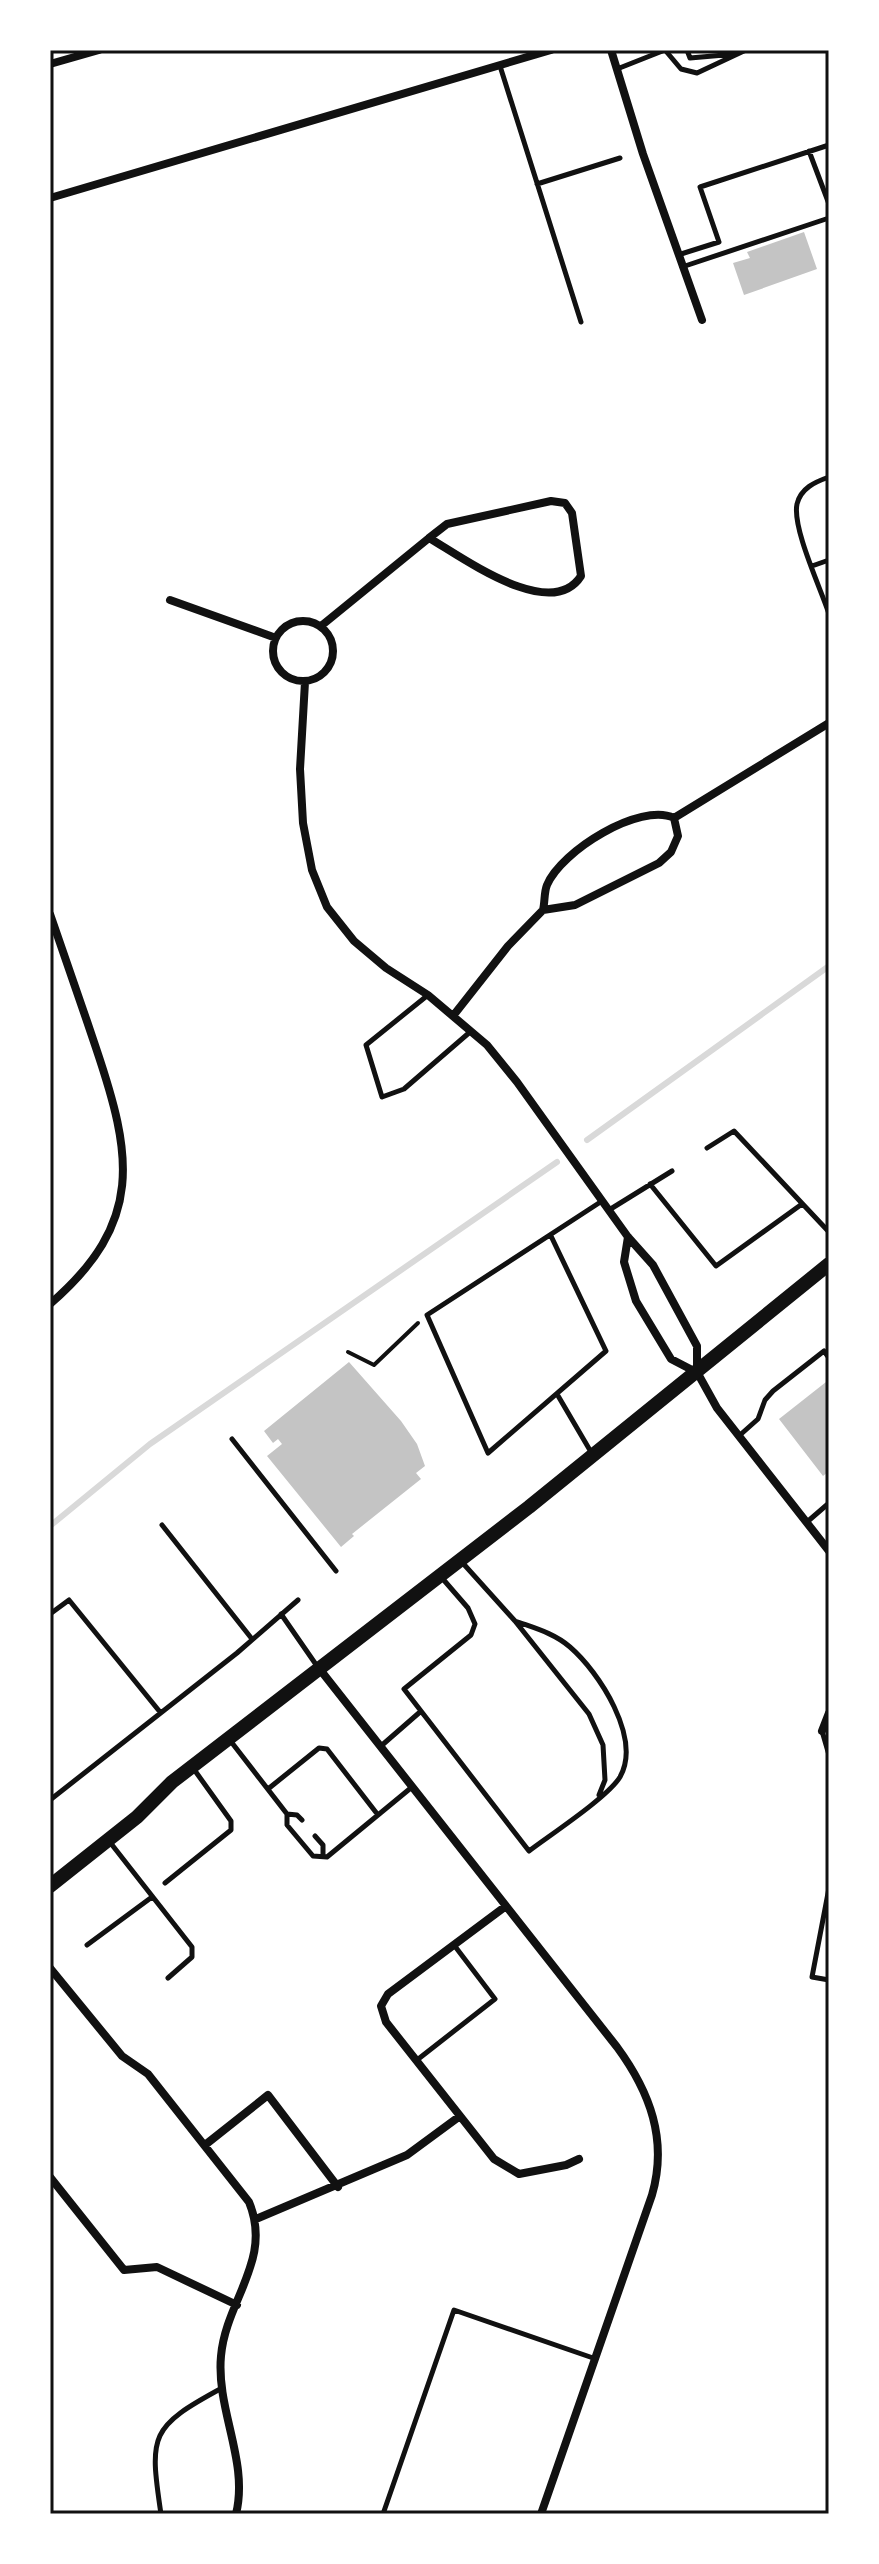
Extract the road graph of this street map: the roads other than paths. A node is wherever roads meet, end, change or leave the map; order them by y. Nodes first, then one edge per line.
1 (99, 50) edge
2 (551, 50) edge
3 (611, 50) edge
4 (665, 50) edge
5 (687, 50) edge
6 (745, 52) edge
7 (50, 64) edge
8 (500, 66) junction
9 (617, 69) junction
10 (829, 145) edge
11 (809, 151) junction
12 (620, 158) dead end
13 (537, 184) junction
14 (50, 198) edge
15 (829, 204) edge
16 (829, 218) edge
17 (678, 255) junction
18 (682, 267) junction
19 (702, 320) dead end
20 (581, 322) dead end
21 (829, 477) edge
22 (429, 538) junction
23 (829, 560) edge
24 (812, 566) junction
25 (170, 600) dead end
26 (829, 614) edge
27 (321, 626) junction
28 (276, 638) junction
29 (305, 682) junction
30 (829, 723) edge
31 (674, 818) junction
32 (543, 910) junction
33 (50, 914) edge
34 (428, 995) junction
35 (453, 1016) junction
36 (471, 1031) junction
37 (707, 1148) dead end
38 (672, 1171) dead end
39 (650, 1184) junction
40 (603, 1201) junction
41 (802, 1204) junction
42 (609, 1210) junction
43 (829, 1232) edge
44 (551, 1236) junction
45 (628, 1237) junction
46 (829, 1264) edge
47 (50, 1304) edge
48 (829, 1358) edge
49 (697, 1372) junction
50 (557, 1394) junction
51 (739, 1436) junction
52 (232, 1439) dead end
53 (593, 1455) junction
54 (829, 1503) edge
55 (807, 1522) junction
56 (162, 1525) dead end
57 (829, 1551) edge
58 (460, 1560) junction
59 (336, 1571) dead end
60 (439, 1575) junction
61 (298, 1600) dead end
62 (50, 1614) edge
63 (281, 1614) junction
64 (515, 1621) junction
65 (252, 1639) junction
66 (318, 1667) junction
67 (160, 1712) junction
68 (420, 1712) junction
69 (829, 1713) edge
70 (822, 1731) joint
71 (228, 1738) junction
72 (380, 1746) junction
73 (829, 1755) edge
74 (192, 1767) junction
75 (412, 1787) junction
76 (268, 1789) junction
77 (599, 1796) junction
78 (50, 1800) edge
79 (287, 1814) junction
80 (378, 1815) junction
81 (302, 1820) dead end
82 (315, 1836) dead end
83 (108, 1840) junction
84 (323, 1855) junction
85 (165, 1883) dead end
86 (50, 1886) edge
87 (829, 1888) edge
88 (152, 1897) junction
89 (506, 1906) junction
90 (454, 1944) junction
91 (87, 1945) dead end
92 (50, 1968) edge
93 (168, 1978) dead end
94 (829, 1980) edge
95 (417, 2060) junction
96 (460, 2116) junction
97 (205, 2145) junction
98 (579, 2159) dead end
99 (50, 2177) edge
100 (338, 2187) junction
101 (256, 2219) junction
102 (237, 2305) junction
103 (596, 2359) junction
104 (222, 2388) junction
105 (161, 2514) edge
106 (236, 2514) edge
107 (383, 2514) edge
108 (541, 2514) edge

1 - 7 street
2 - 8 street
3 - 9 street
4 - 6 lane
4 - 9 lane
5 - 6 lane
8 - 13 lane
8 - 14 street
9 - 17 street
10 - 11 lane
11 - 15 lane
11 - 17 lane
12 - 13 lane
13 - 20 lane
16 - 18 lane
17 - 18 street
18 - 19 street
21 - 24 lane
22 - 22 street
22 - 27 street
23 - 24 lane
24 - 26 lane
25 - 28 street
27 - 28 street
27 - 29 street
28 - 29 street
29 - 34 street
30 - 31 street
31 - 32 street
31 - 32 street
32 - 35 street
33 - 47 street
34 - 35 street
34 - 36 lane
35 - 36 street
36 - 40 street
37 - 41 lane
38 - 39 lane
39 - 41 lane
39 - 42 lane
40 - 42 street
40 - 44 lane
41 - 43 lane
42 - 45 street
44 - 50 lane
44 - 50 lane
45 - 49 street
45 - 49 street
46 - 49 main road
48 - 51 lane
49 - 51 street
49 - 53 main road
50 - 53 lane
51 - 55 street
52 - 59 lane
53 - 58 main road
54 - 55 lane
55 - 57 street
56 - 65 lane
58 - 60 main road
58 - 64 lane
60 - 66 main road
60 - 68 lane
61 - 63 lane
62 - 67 lane
63 - 65 lane
63 - 66 lane
64 - 77 lane
64 - 77 lane
65 - 67 lane
66 - 71 main road
66 - 72 street
67 - 78 lane
68 - 72 lane
68 - 77 lane
69 - 70 street
70 - 73 lane
71 - 74 main road
71 - 76 lane
72 - 75 street
74 - 83 main road
74 - 85 lane
75 - 80 lane
75 - 89 street
76 - 79 lane
76 - 80 lane
79 - 81 lane
79 - 84 lane
80 - 84 lane
82 - 84 lane
83 - 86 main road
83 - 88 lane
87 - 94 lane
88 - 91 lane
88 - 93 lane
89 - 90 street
89 - 103 street
90 - 95 street
90 - 95 lane
92 - 97 street
95 - 96 street
96 - 98 street
96 - 100 street
97 - 100 street
97 - 101 street
99 - 102 street
100 - 101 street
101 - 102 street
102 - 104 street
103 - 107 lane
103 - 108 street
104 - 105 lane
104 - 106 street

